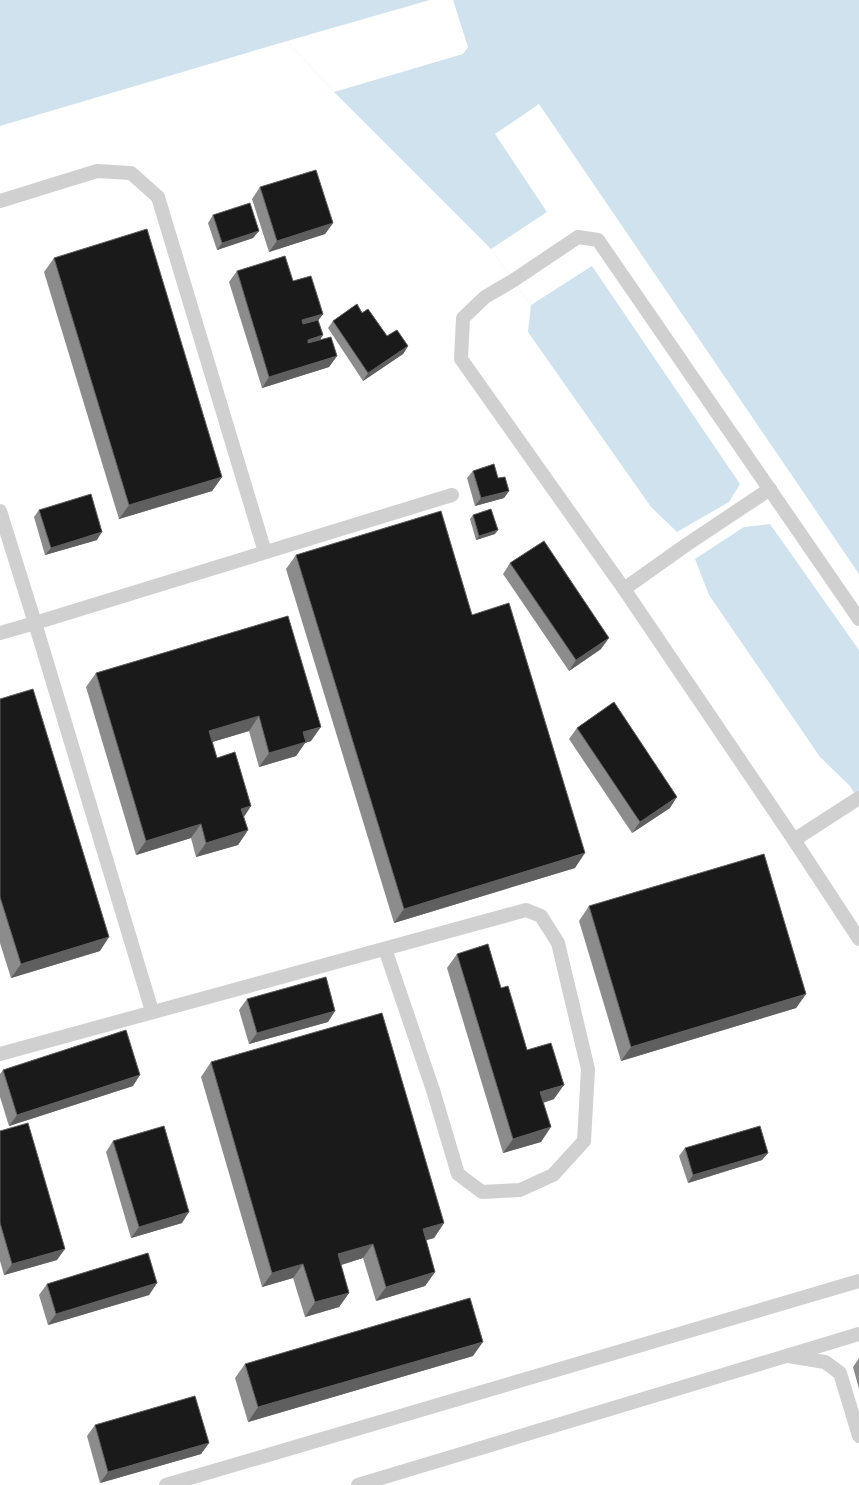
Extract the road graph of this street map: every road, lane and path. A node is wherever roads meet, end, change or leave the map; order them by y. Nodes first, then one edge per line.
1 (0, 201) edge
2 (770, 489) junction
3 (452, 495) dead end
4 (0, 511) edge
5 (265, 552) junction
6 (624, 589) junction
7 (859, 619) edge
8 (35, 623) junction
9 (0, 633) edge
10 (859, 798) edge
11 (794, 840) junction
12 (859, 939) edge
13 (385, 948) junction
14 (152, 1011) junction
15 (0, 1054) edge
16 (859, 1281) edge
17 (859, 1334) edge
18 (785, 1355) junction
19 (859, 1436) edge
20 (166, 1485) edge
21 (358, 1485) edge

1 - 5 lane
2 - 6 lane
2 - 6 lane
2 - 7 lane
3 - 5 lane
4 - 8 lane
5 - 8 lane
6 - 11 lane
8 - 9 lane
8 - 14 lane
10 - 11 lane
11 - 12 lane
13 - 13 lane
13 - 14 lane
14 - 15 lane
16 - 20 lane
17 - 18 lane
18 - 19 lane
18 - 21 lane

